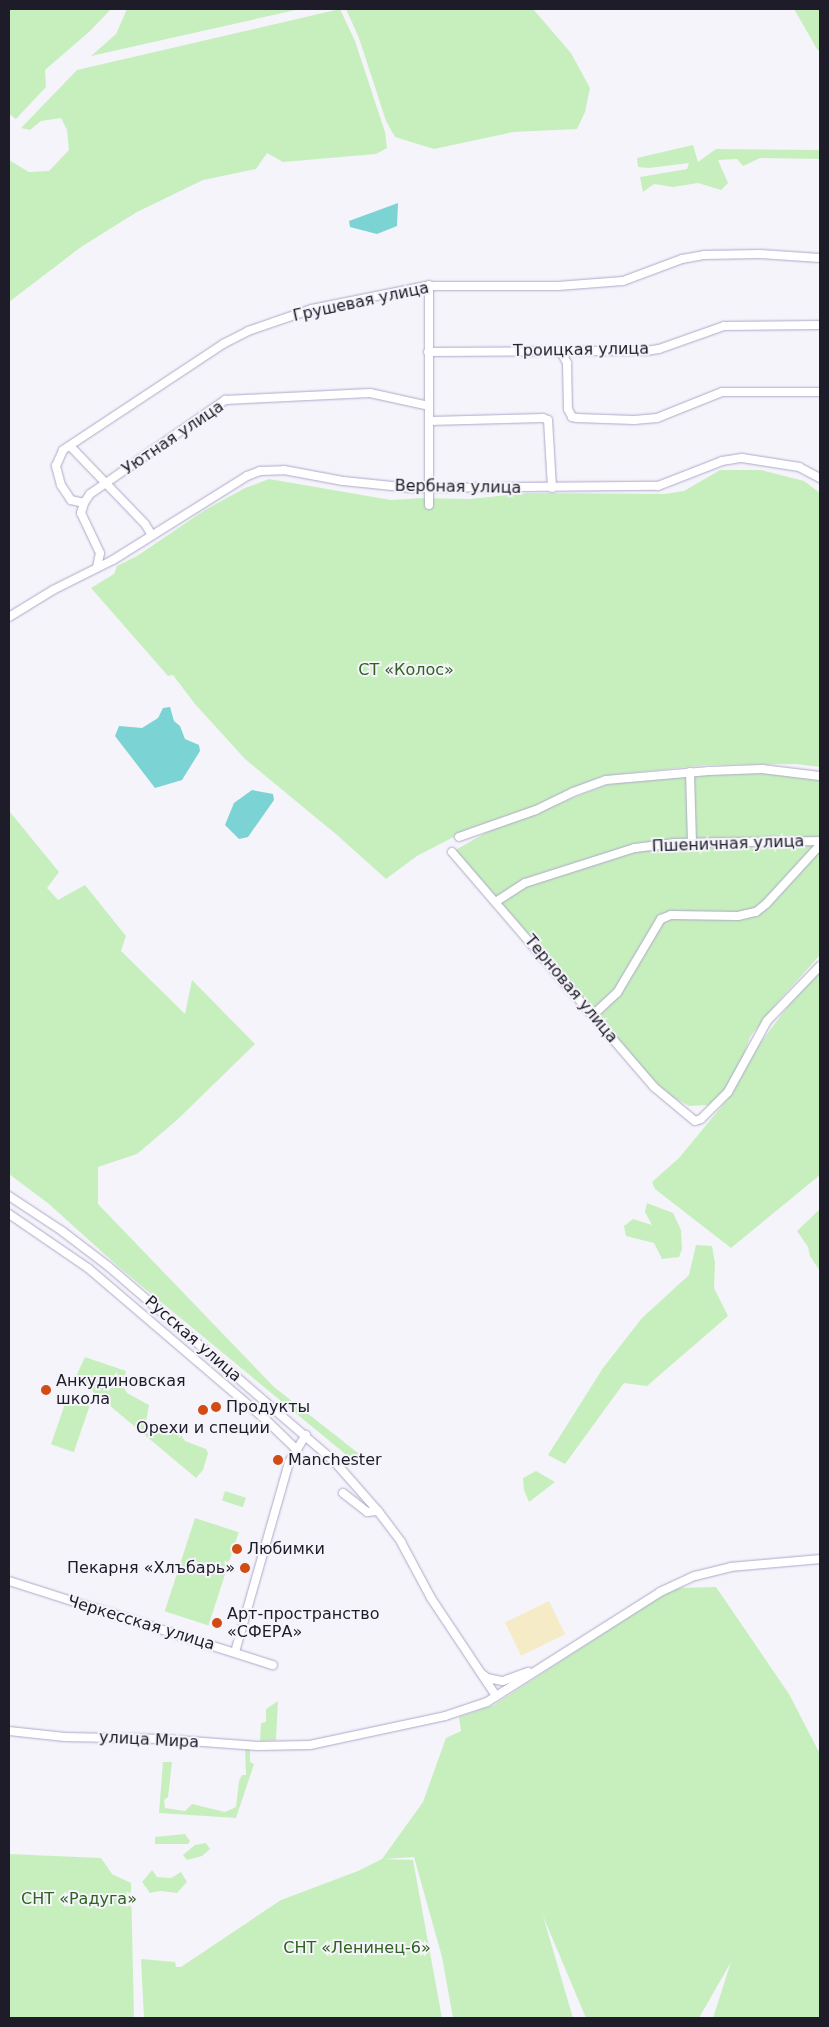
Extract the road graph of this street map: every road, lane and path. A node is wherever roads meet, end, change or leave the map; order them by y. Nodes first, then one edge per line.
1 (820, 258) edge
2 (429, 286) junction
3 (820, 325) edge
4 (428, 352) junction
5 (561, 352) junction
6 (820, 392) edge
7 (429, 406) junction
8 (430, 421) junction
9 (70, 446) junction
10 (820, 478) edge
11 (106, 483) junction
12 (428, 487) junction
13 (552, 488) junction
14 (84, 503) junction
15 (429, 505) dead end
16 (152, 535) junction
17 (97, 567) junction
18 (9, 617) edge
19 (690, 772) junction
20 (820, 776) edge
21 (459, 837) dead end
22 (692, 843) junction
23 (820, 843) edge
24 (452, 852) dead end
25 (497, 902) junction
26 (820, 966) edge
27 (593, 1014) junction
28 (9, 1196) edge
29 (9, 1214) edge
30 (306, 1435) junction
31 (297, 1450) junction
32 (342, 1493) dead end
33 (378, 1511) junction
34 (820, 1559) edge
35 (9, 1581) edge
36 (235, 1652) junction
37 (272, 1665) dead end
38 (474, 1666) junction
39 (542, 1667) junction
40 (496, 1696) junction
41 (9, 1731) edge

1 - 2 street, Грушевая улица
2 - 4 street
2 - 9 street, Грушевая улица
3 - 5 street, Троицкая улица
4 - 5 street, Троицкая улица
4 - 7 street
5 - 6 street
7 - 8 street
7 - 11 street, Уютная улица
8 - 12 street
8 - 13 street
9 - 11 street
9 - 14 street, Грушевая улица
10 - 13 street, Вербная улица
11 - 14 street, Уютная улица
11 - 16 street
12 - 13 street, Вербная улица
12 - 15 street
12 - 16 street, Вербная улица
14 - 17 street
16 - 17 street, Вербная улица
17 - 18 street, Вербная улица
19 - 20 street
19 - 21 street
19 - 22 street
22 - 23 street, Пшеничная улица
22 - 25 street, Пшеничная улица
23 - 27 street
24 - 25 street, Терновая улица
25 - 27 street, Терновая улица
26 - 27 street, Терновая улица
28 - 30 street, Русская улица
29 - 31 street
30 - 31 street
30 - 33 street, Русская улица
31 - 36 street
32 - 33 street
33 - 38 street, Русская улица
34 - 39 street
35 - 36 street, Черкесская улица
36 - 37 street, Черкесская улица
38 - 39 street
38 - 40 street, Русская улица
39 - 40 street, улица Мира
40 - 41 street, улица Мира

